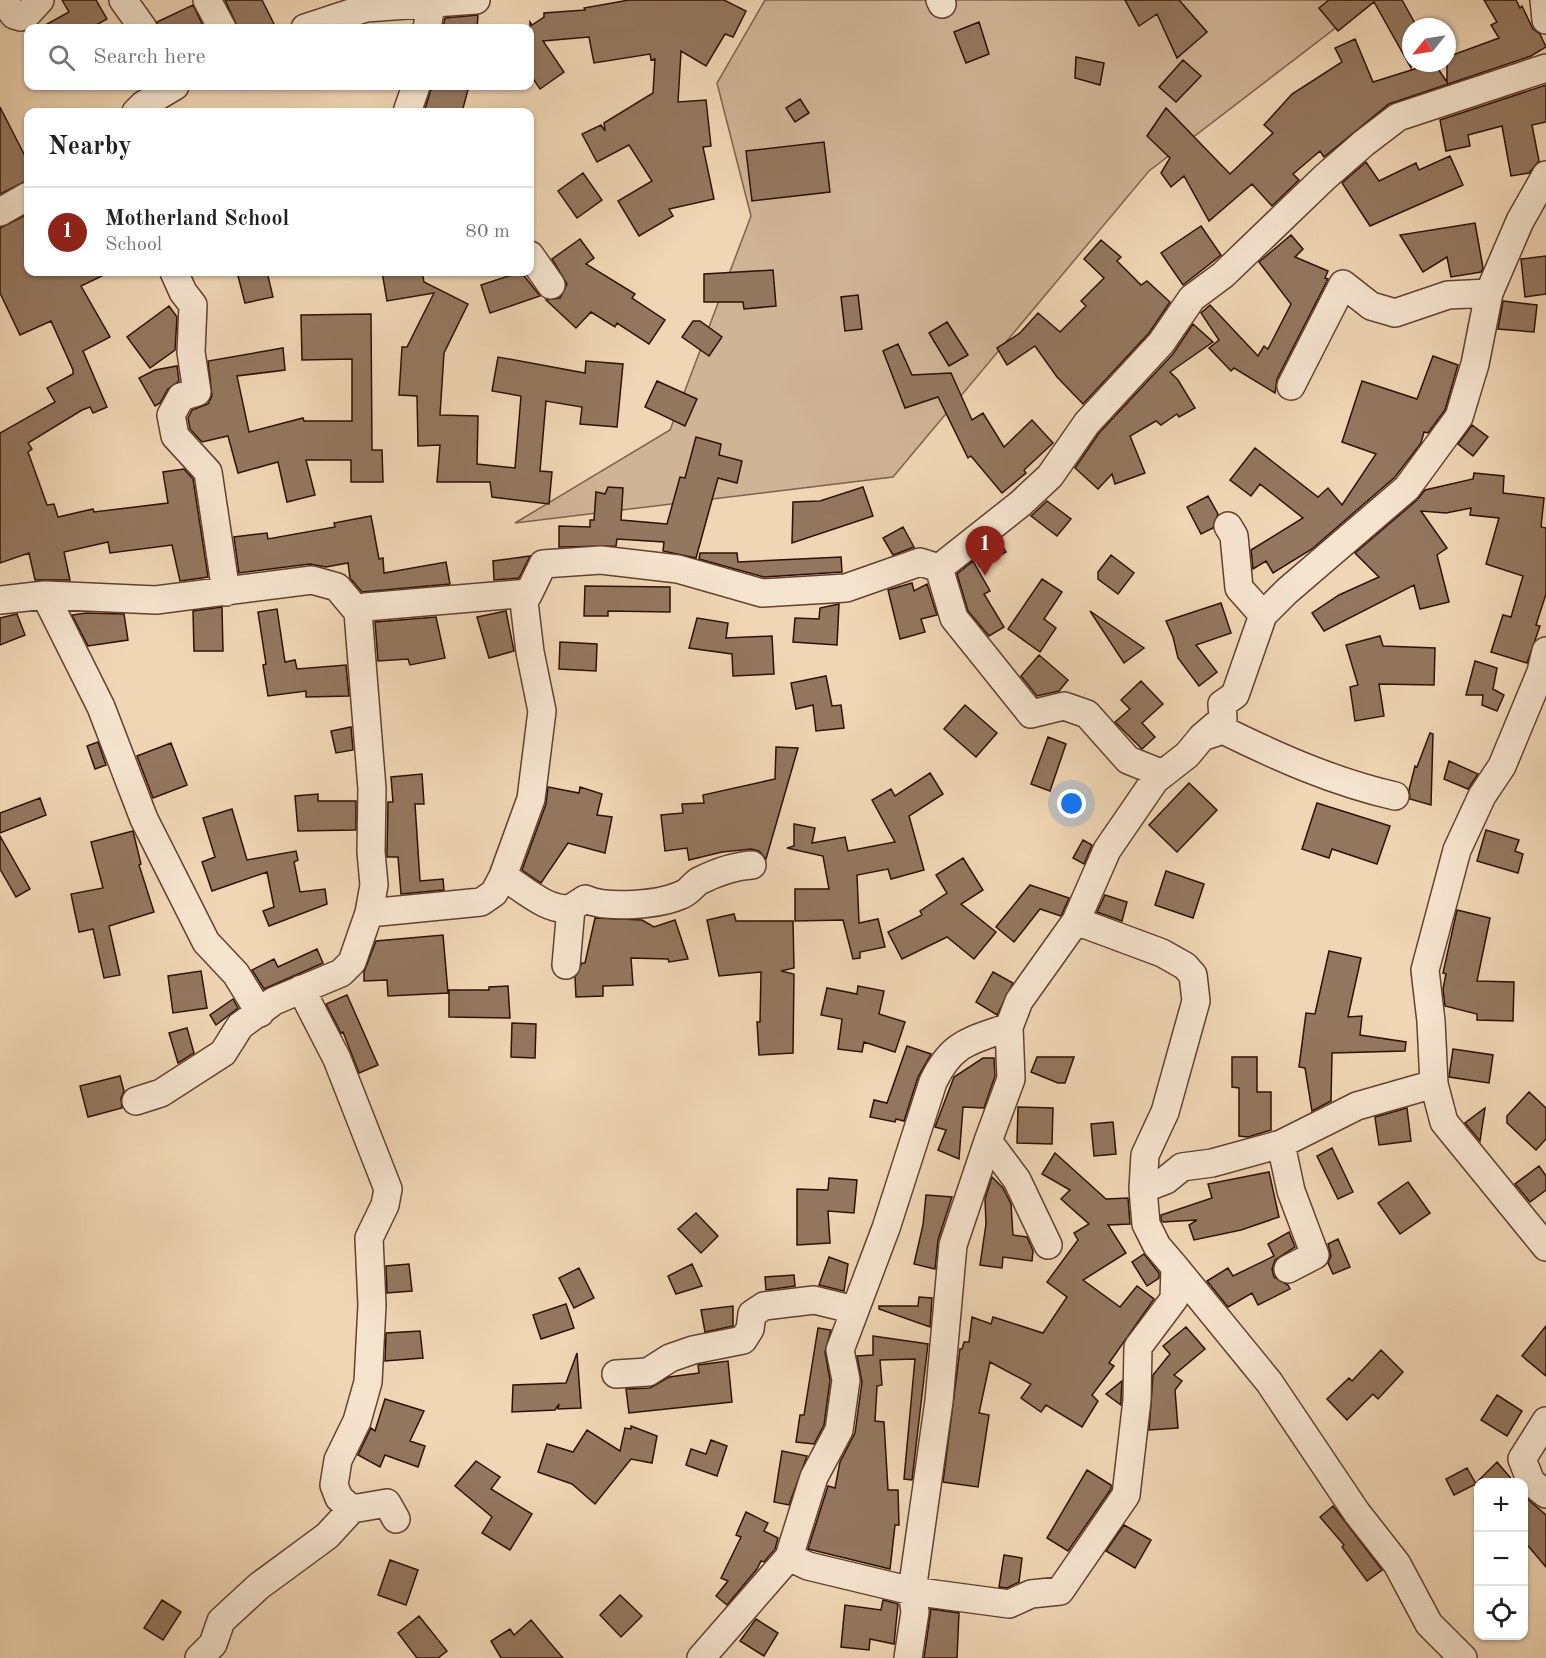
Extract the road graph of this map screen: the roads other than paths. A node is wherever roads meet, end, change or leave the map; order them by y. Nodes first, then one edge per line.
1 (3, 0) edge
2 (40, 0) edge
3 (123, 0) edge
4 (207, 0) edge
5 (476, 0) edge
6 (1544, 0) edge
7 (430, 11) edge
8 (1546, 20) edge
9 (140, 24) edge
10 (220, 24) edge
11 (316, 24) edge
12 (1546, 68) edge
13 (168, 90) edge
14 (415, 90) edge
15 (140, 108) edge
16 (408, 108) edge
17 (1546, 176) edge
18 (24, 197) edge
19 (0, 212) edge
20 (534, 261) edge
21 (176, 276) edge
22 (551, 285) dead end
23 (1489, 292) junction
24 (1291, 386) dead end
25 (1228, 526) dead end
26 (939, 568) junction
27 (226, 592) junction
28 (529, 593) junction
29 (45, 595) junction
30 (0, 600) edge
31 (358, 612) junction
32 (1263, 615) junction
33 (1544, 666) edge
34 (1202, 736) junction
35 (1163, 774) junction
36 (1395, 796) dead end
37 (752, 865) dead end
38 (503, 876) junction
39 (570, 908) junction
40 (369, 913) junction
41 (1076, 921) junction
42 (566, 965) dead end
43 (301, 988) junction
44 (260, 1013) junction
45 (1009, 1027) junction
46 (1434, 1084) junction
47 (136, 1101) dead end
48 (988, 1141) junction
49 (1281, 1144) junction
50 (1143, 1189) junction
51 (1048, 1245) dead end
52 (1546, 1247) edge
53 (1176, 1267) junction
54 (1288, 1269) dead end
55 (855, 1310) junction
56 (616, 1374) dead end
57 (1546, 1421) edge
58 (1546, 1494) edge
59 (352, 1509) junction
60 (396, 1519) dead end
61 (789, 1557) junction
62 (912, 1591) junction
63 (199, 1658) edge
64 (701, 1658) edge
65 (908, 1658) edge
66 (1462, 1658) edge

1 - 2 street
3 - 9 street
4 - 10 street
5 - 7 street
6 - 8 street
7 - 11 street
12 - 26 street
13 - 15 street
14 - 16 street
17 - 23 street
18 - 19 street
20 - 22 street
21 - 27 street
23 - 24 street
23 - 32 street
25 - 32 street
26 - 28 street
26 - 35 street
27 - 29 street
27 - 31 street
28 - 31 street
28 - 38 street
29 - 30 street
29 - 44 street
31 - 40 street
32 - 34 street
33 - 46 street
34 - 35 street
34 - 36 street
35 - 41 street
37 - 39 street
38 - 39 street
38 - 40 street
39 - 42 street
40 - 43 street
41 - 45 street
41 - 50 street
43 - 44 street
43 - 59 street
44 - 47 street
45 - 48 street
45 - 55 street
46 - 49 street
46 - 52 street
48 - 51 street
48 - 62 street
49 - 50 street
49 - 54 street
50 - 53 street
53 - 62 street
53 - 66 street
55 - 56 street
55 - 61 street
57 - 58 street
59 - 60 street
59 - 63 street
61 - 62 street
61 - 64 street
62 - 65 street

